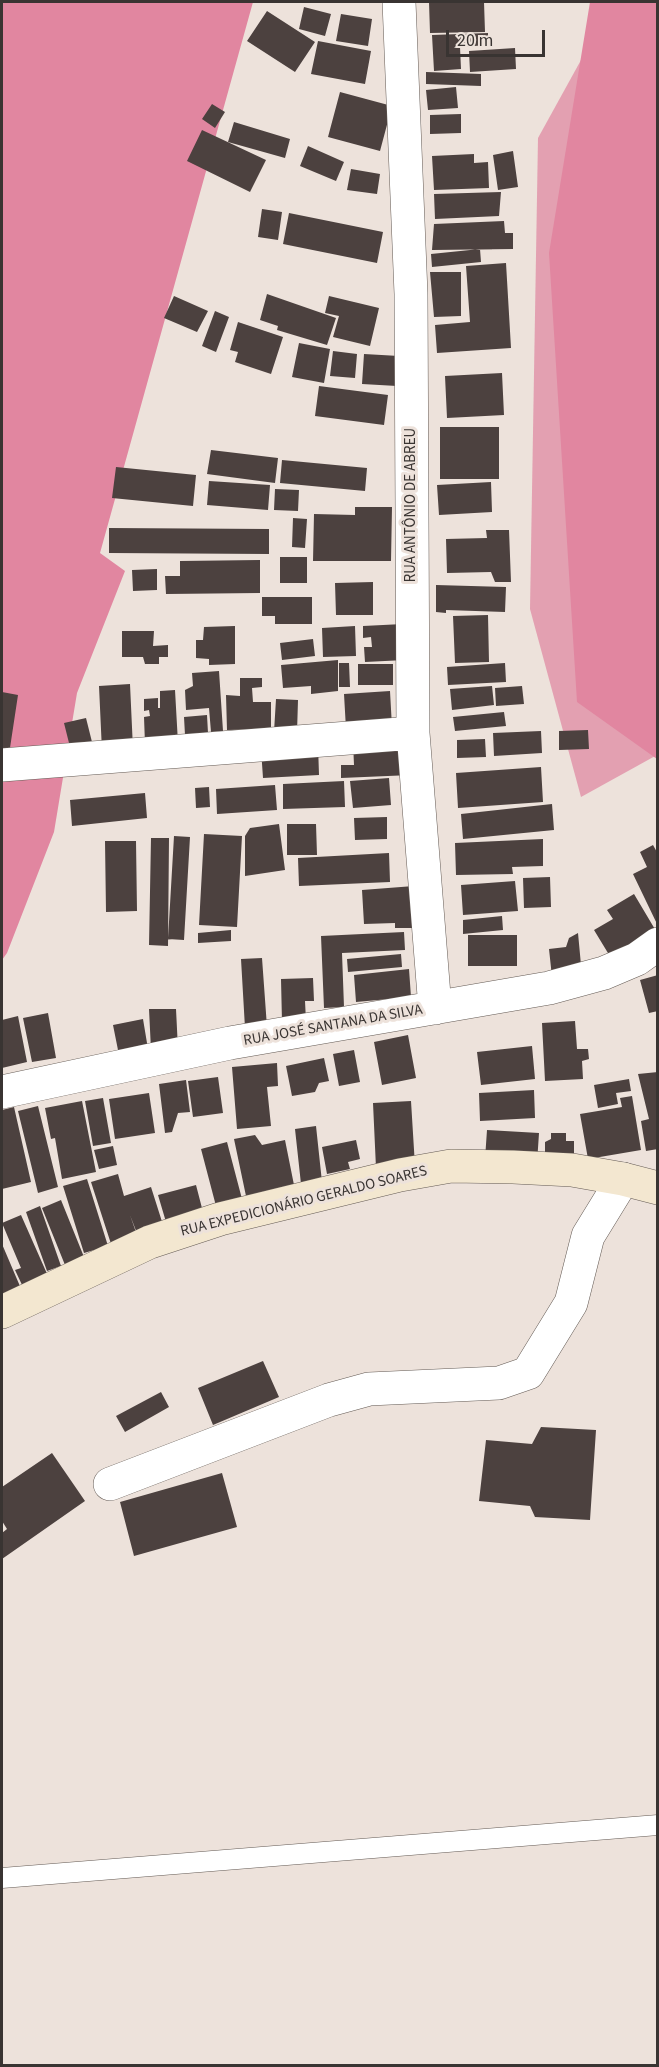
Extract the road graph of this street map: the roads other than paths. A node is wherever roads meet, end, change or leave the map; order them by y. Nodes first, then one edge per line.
1 (399, 2) edge
2 (413, 733) junction
3 (2, 765) edge
4 (657, 944) edge
5 (435, 1008) junction
6 (2, 1092) edge
7 (623, 1179) junction
8 (657, 1188) edge
9 (2, 1312) edge
10 (110, 1484) dead end
11 (657, 1825) edge
12 (2, 1878) edge

1 - 2 street, RUA ANTÔNIO DE ABREU
2 - 3 street
2 - 5 street, RUA ANTÔNIO DE ABREU
4 - 5 street, RUA JOSÉ SANTANA DA SILVA
5 - 6 street, RUA JOSÉ SANTANA DA SILVA
7 - 8 main road, RUA EXPEDICIONÁRIO GERALDO SOARES
7 - 9 main road, RUA EXPEDICIONÁRIO GERALDO SOARES
7 - 10 street
11 - 12 lane

